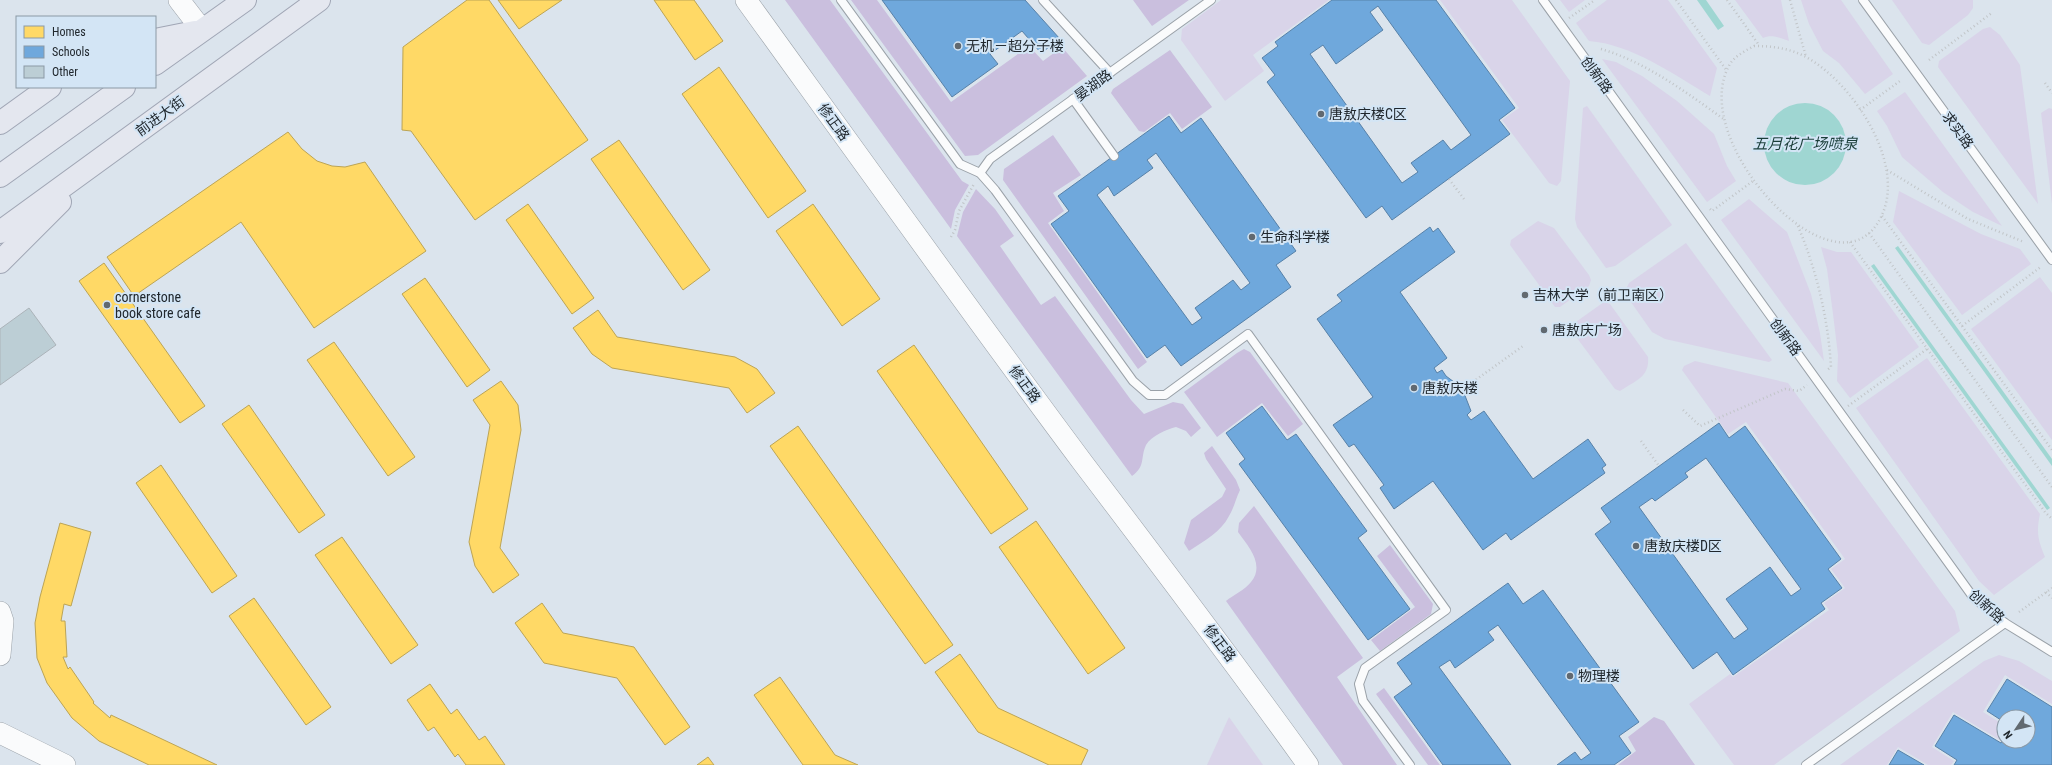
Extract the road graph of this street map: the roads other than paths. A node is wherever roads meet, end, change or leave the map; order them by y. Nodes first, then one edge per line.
1 (179, 0) edge
2 (245, 0) edge
3 (319, 0) edge
4 (746, 0) edge
5 (841, 0) edge
6 (1043, 0) edge
7 (1211, 0) edge
8 (1543, 0) edge
9 (1863, 0) edge
10 (202, 30) junction
11 (156, 40) edge
12 (156, 63) edge
13 (1110, 73) junction
14 (49, 88) edge
15 (123, 88) edge
16 (1073, 99) junction
17 (0, 123) edge
18 (105, 156) junction
19 (1114, 156) dead end
20 (980, 173) junction
21 (0, 176) edge
22 (0, 232) edge
23 (2052, 259) edge
24 (0, 262) edge
25 (0, 612) edge
26 (2005, 623) junction
27 (2052, 652) edge
28 (0, 655) edge
29 (0, 733) edge
30 (66, 765) edge
31 (1308, 765) edge
32 (1410, 765) edge
33 (1806, 765) edge

1 - 10 street
2 - 10 main road
3 - 18 main road, 前进大街
4 - 31 street, 修正路
5 - 20 lane
6 - 13 lane
7 - 13 lane, 晏湖路
8 - 26 lane, 创新路
9 - 23 lane, 求实路
10 - 11 main road
10 - 12 main road
13 - 16 lane, 晏湖路
14 - 17 main road
15 - 21 main road
16 - 19 lane
16 - 20 lane, 晏湖路
18 - 22 main road, 前进大街
18 - 24 main road
20 - 32 lane
25 - 28 street
26 - 27 lane, 创新路
26 - 33 lane
29 - 30 street

